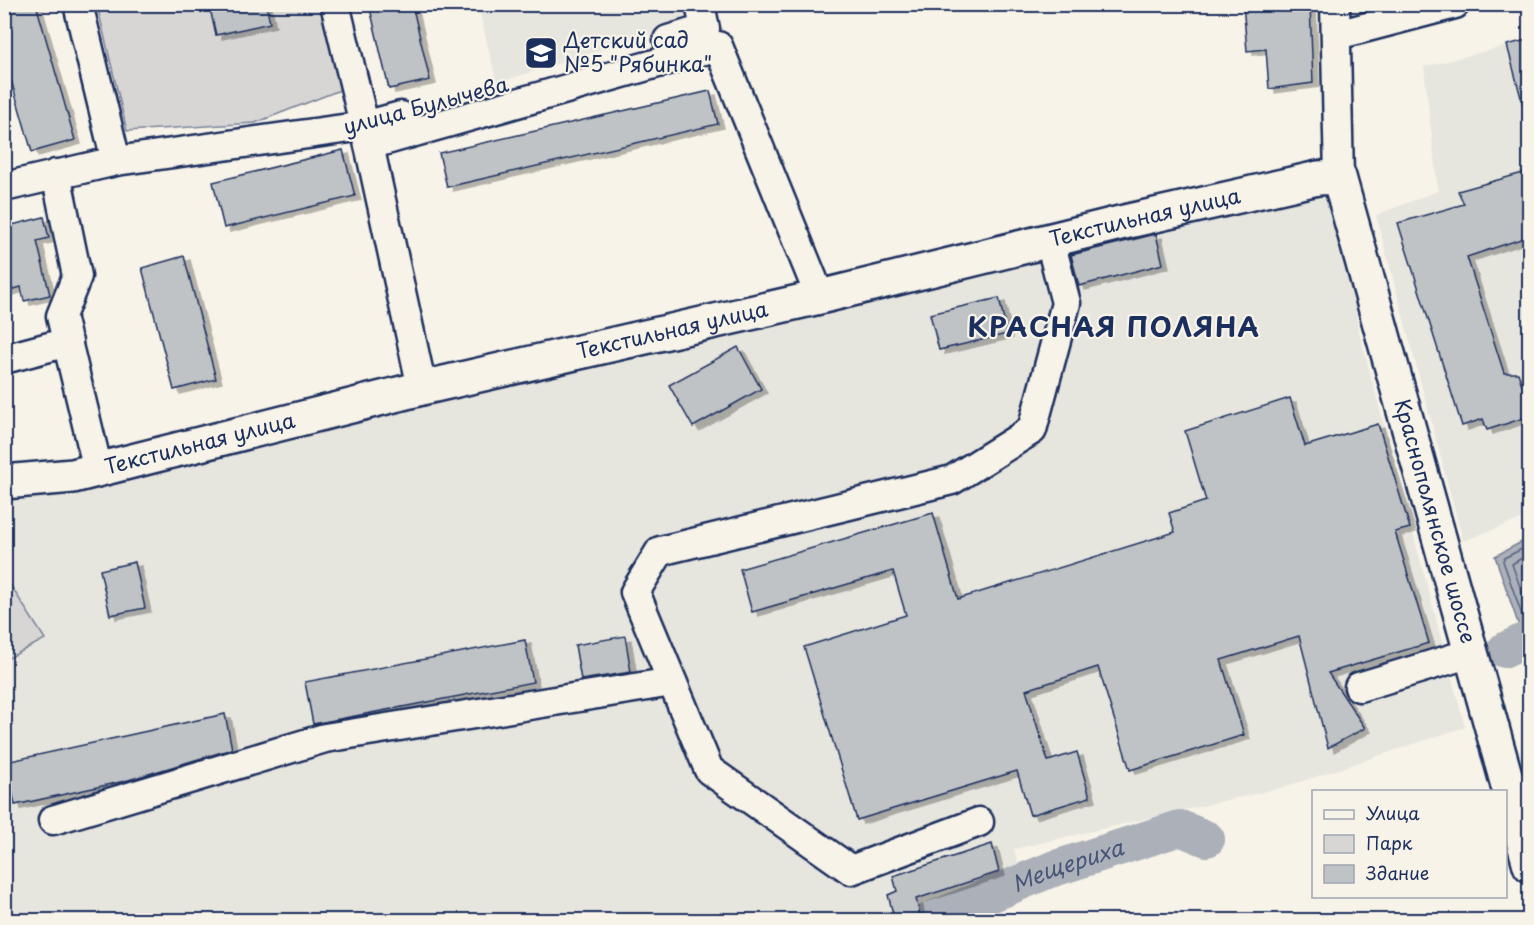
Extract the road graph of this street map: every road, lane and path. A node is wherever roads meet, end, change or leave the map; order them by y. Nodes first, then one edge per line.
1 (78, 4) edge
2 (335, 4) edge
3 (700, 4) edge
4 (1335, 4) edge
5 (1455, 4) edge
6 (1337, 35) junction
7 (366, 136) junction
8 (116, 161) junction
9 (56, 174) junction
10 (1339, 177) junction
11 (4, 187) edge
12 (1050, 241) junction
13 (820, 297) junction
14 (68, 342) junction
15 (4, 358) edge
16 (422, 388) junction
17 (99, 470) junction
18 (4, 482) edge
19 (1471, 653) junction
20 (672, 682) junction
21 (1359, 687) dead end
22 (53, 820) dead end
23 (979, 822) dead end
24 (1530, 865) edge

1 - 8 street
2 - 7 street
3 - 7 street, улица Булычева
4 - 6 street
5 - 6 street
6 - 10 street
7 - 8 street, улица Булычева
7 - 13 street
7 - 16 street
8 - 9 street, улица Булычева
9 - 11 street, улица Булычева
9 - 14 street
10 - 12 main road, Текстильная улица
10 - 19 main road, Краснополянское шоссе
12 - 13 main road, Текстильная улица
12 - 20 street
13 - 16 main road, Текстильная улица
14 - 15 street
14 - 17 street
16 - 17 main road, Текстильная улица
17 - 18 main road, Текстильная улица
19 - 21 street
19 - 24 main road, Краснополянское шоссе
20 - 22 street
20 - 23 street

